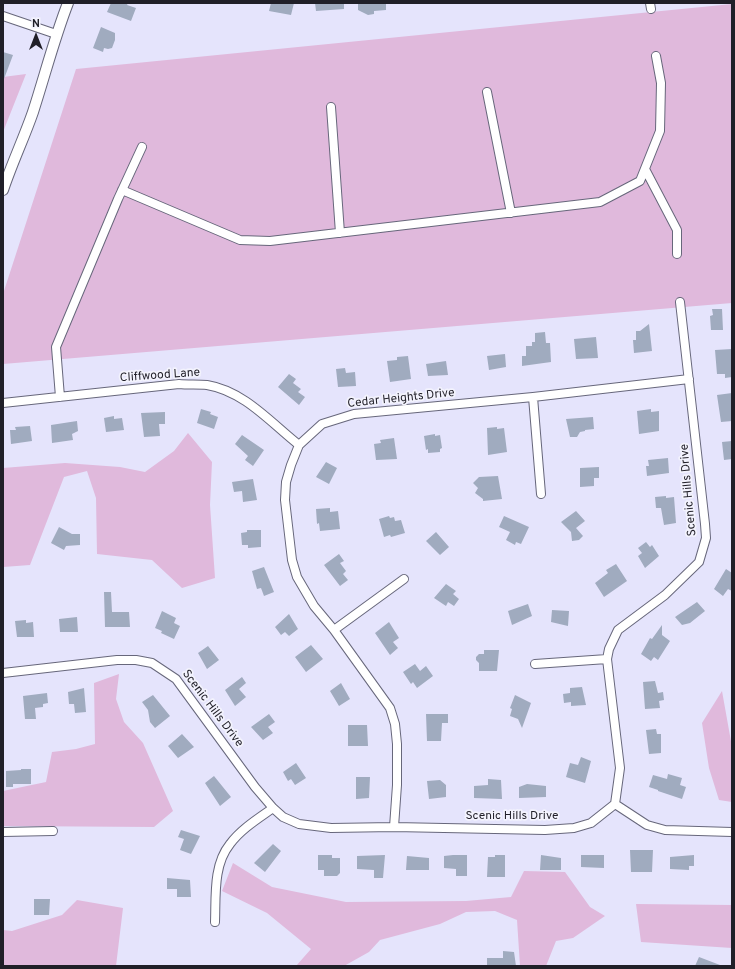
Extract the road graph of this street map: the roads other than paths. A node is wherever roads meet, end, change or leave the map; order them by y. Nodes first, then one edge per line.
1 (68, 3) edge
2 (3, 16) edge
3 (56, 34) junction
4 (656, 56) dead end
5 (487, 92) dead end
6 (331, 107) dead end
7 (142, 147) dead end
8 (645, 169) junction
9 (3, 190) edge
10 (122, 190) junction
11 (511, 213) junction
12 (340, 233) junction
13 (677, 254) dead end
14 (680, 302) dead end
15 (689, 379) junction
16 (60, 397) junction
17 (533, 397) junction
18 (3, 403) edge
19 (299, 445) junction
20 (541, 494) dead end
21 (404, 579) dead end
22 (334, 630) junction
23 (607, 659) junction
24 (535, 664) dead end
25 (3, 673) edge
26 (615, 804) junction
27 (273, 808) junction
28 (394, 827) junction
29 (3, 832) edge
30 (53, 832) dead end
31 (732, 832) edge
32 (215, 922) dead end

1 - 3 street
2 - 3 street
3 - 9 street
4 - 8 street
5 - 11 street
6 - 12 street
7 - 10 street
8 - 11 street
8 - 13 street
10 - 12 street
10 - 16 street
11 - 12 street
14 - 15 street, Scenic Hills Drive
15 - 17 street, Cedar Heights Drive
15 - 23 street, Scenic Hills Drive
16 - 18 street, Cliffwood Lane
16 - 19 street, Cliffwood Lane
17 - 19 street, Cedar Heights Drive
17 - 20 street
19 - 22 street, Cedar Heights Drive
21 - 22 street
22 - 28 street, Cedar Heights Drive
23 - 24 street
23 - 26 street, Scenic Hills Drive
25 - 27 street, Scenic Hills Drive
26 - 28 street, Scenic Hills Drive
26 - 31 street
27 - 28 street, Scenic Hills Drive
27 - 32 street
29 - 30 street

